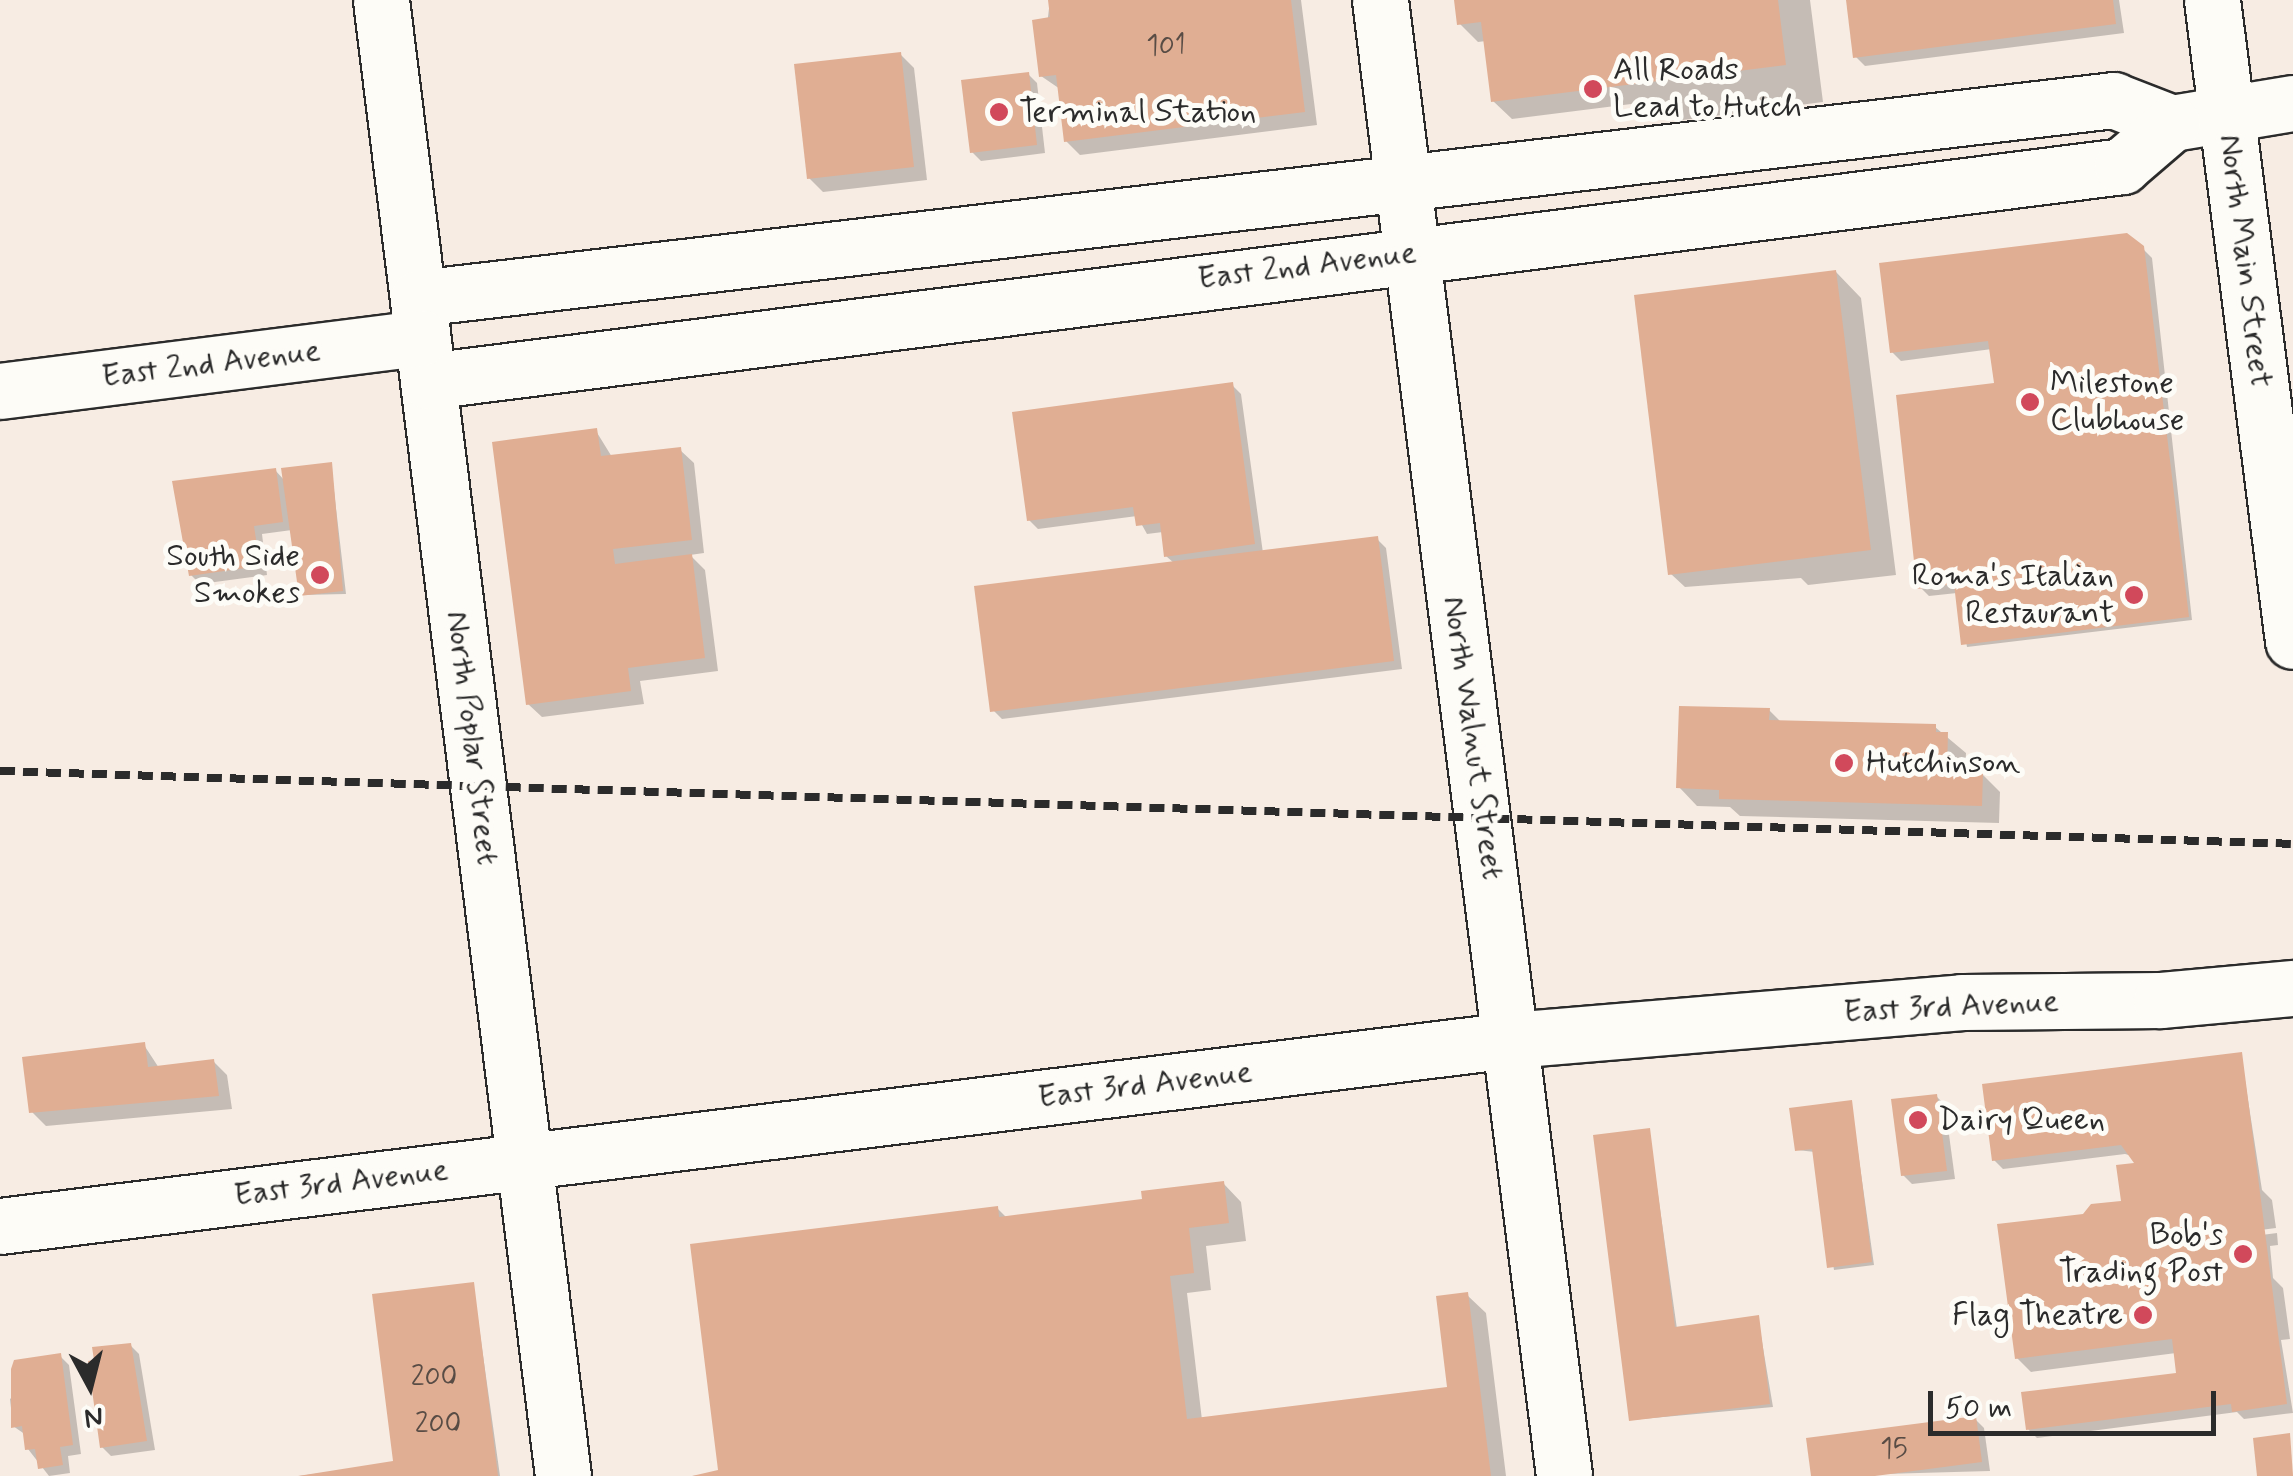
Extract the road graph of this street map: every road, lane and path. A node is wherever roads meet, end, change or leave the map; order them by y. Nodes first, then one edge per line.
1 (381, 0) edge
2 (1380, 0) edge
3 (2212, 0) edge
4 (2292, 106) edge
5 (2227, 116) junction
6 (2172, 123) junction
7 (1402, 183) junction
8 (1411, 252) junction
9 (423, 339) junction
10 (0, 391) edge
11 (2293, 640) edge
12 (2293, 988) edge
13 (1511, 1040) junction
14 (525, 1161) junction
15 (0, 1226) edge
16 (563, 1476) edge
17 (1564, 1476) edge

1 - 9 street, North Poplar Street
2 - 7 street, North Walnut Street
3 - 5 street, North Main Street
4 - 5 street, East 2nd Avenue
5 - 6 street, East 2nd Avenue
5 - 11 street, North Main Street
6 - 7 street, East 2nd Avenue
6 - 8 street, East 2nd Avenue
7 - 8 street, North Walnut Street
7 - 9 street, East 2nd Avenue
8 - 9 street, East 2nd Avenue
8 - 13 street, North Walnut Street
9 - 10 street, East 2nd Avenue
9 - 14 street, North Poplar Street
12 - 13 street, East 3rd Avenue
13 - 14 street, East 3rd Avenue
13 - 17 street, North Walnut Street
14 - 15 street, East 3rd Avenue
14 - 16 street, North Poplar Street

